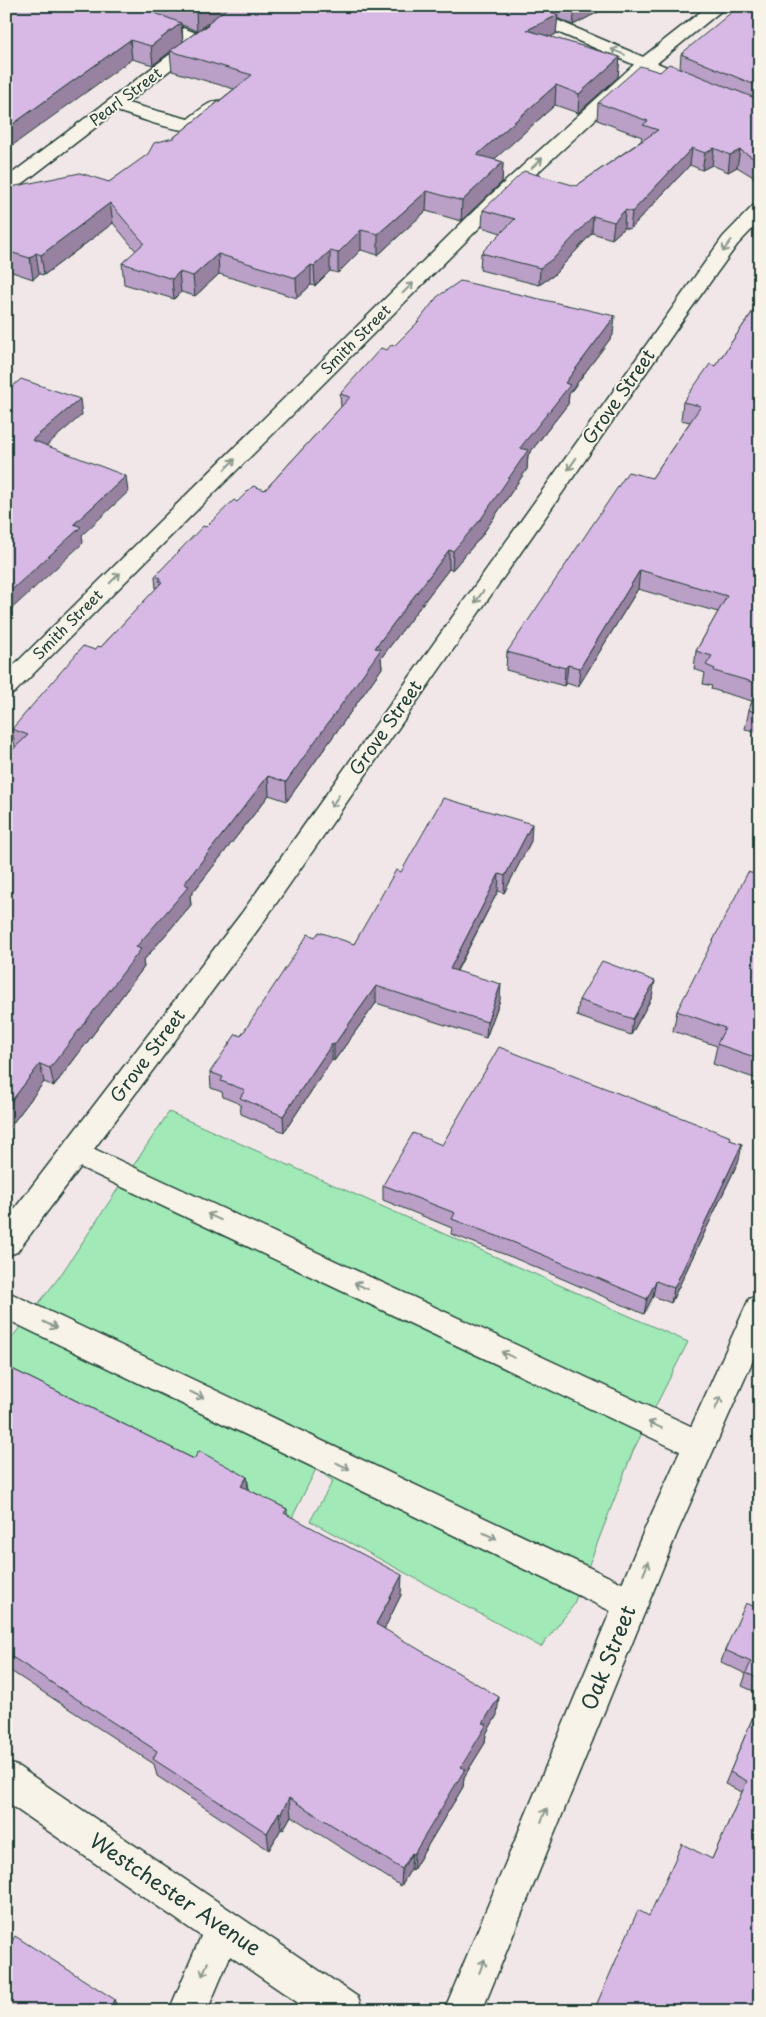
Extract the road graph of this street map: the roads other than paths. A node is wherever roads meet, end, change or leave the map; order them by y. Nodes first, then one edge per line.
1 (108, 6) edge
2 (245, 6) edge
3 (509, 6) edge
4 (719, 6) edge
5 (201, 41) junction
6 (645, 64) junction
7 (231, 96) edge
8 (116, 105) junction
9 (760, 113) edge
10 (6, 187) edge
11 (760, 210) edge
12 (6, 687) edge
13 (75, 1152) junction
14 (6, 1243) edge
15 (6, 1304) edge
16 (760, 1308) edge
17 (699, 1445) junction
18 (631, 1604) junction
19 (6, 1780) edge
20 (223, 1928) junction
21 (188, 2011) edge
22 (344, 2011) edge
23 (464, 2011) edge

1 - 5 street
2 - 5 street, Pearl Street
6 -> 3 street
4 - 6 street, Smith Street
5 - 8 street, Pearl Street
6 - 9 street
12 -> 6 street, Smith Street
7 - 8 street
8 - 10 street, Pearl Street
11 -> 13 street, Grove Street
13 - 14 street, Grove Street
17 -> 13 street
15 -> 18 street
17 -> 16 street, Oak Street
18 -> 17 street, Oak Street
23 -> 18 street, Oak Street
19 - 20 street, Westchester Avenue
20 -> 21 street
20 - 22 street, Westchester Avenue

